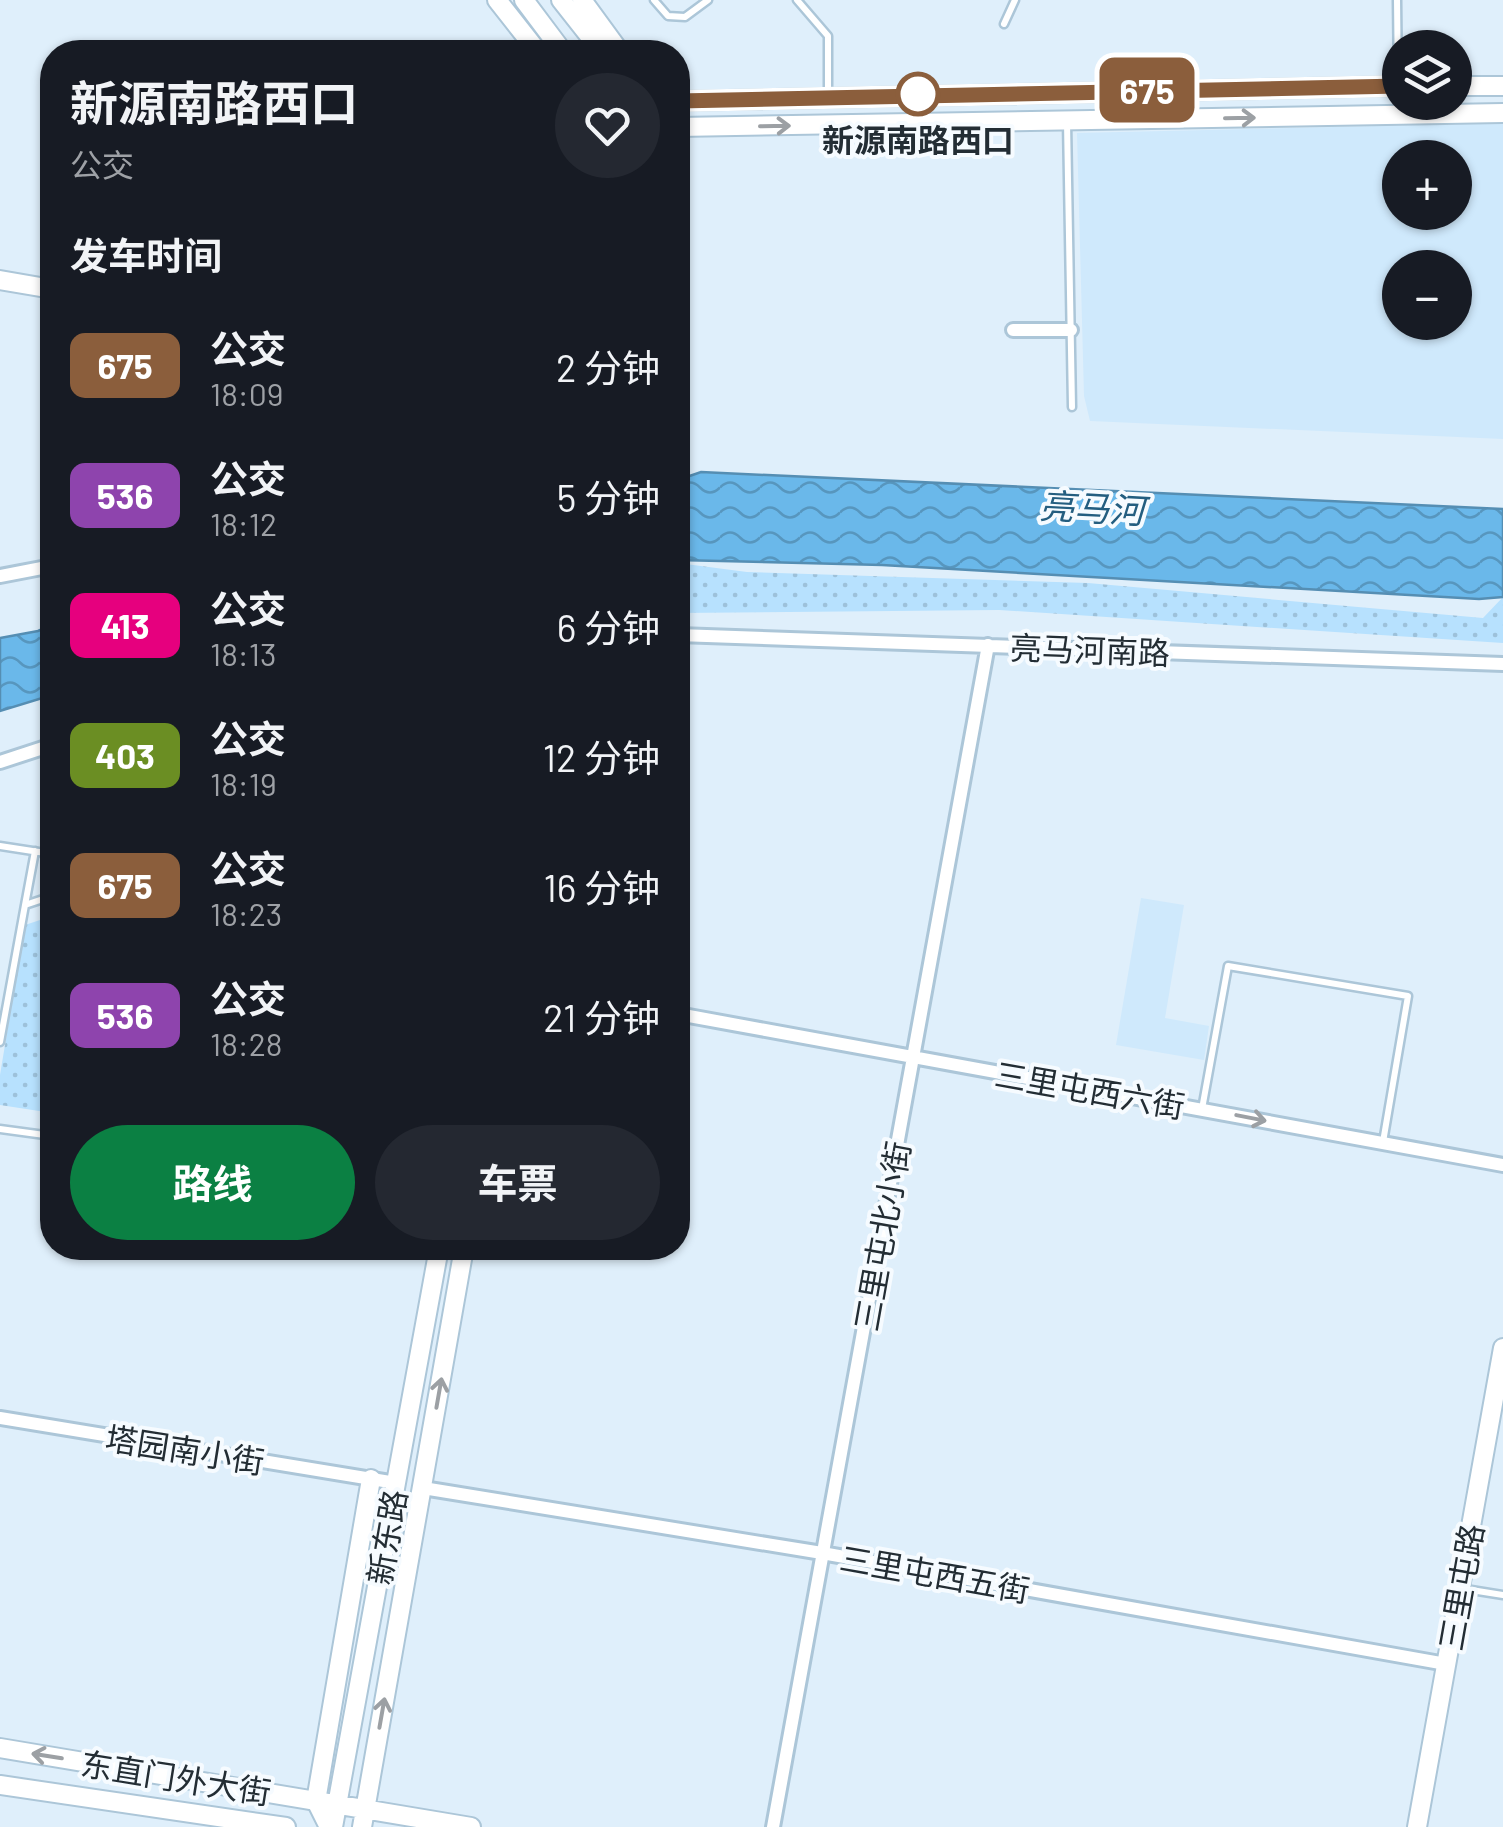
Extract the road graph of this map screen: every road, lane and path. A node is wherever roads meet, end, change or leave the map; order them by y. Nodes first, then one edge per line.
1 (497, 0) edge
2 (524, 0) edge
3 (561, 0) edge
4 (582, 0) edge
5 (654, 0) edge
6 (708, 0) edge
7 (796, 0) edge
8 (1015, 0) edge
9 (1397, 0) edge
10 (1004, 24) dead end
11 (1398, 30) edge
12 (529, 40) edge
13 (553, 40) edge
14 (593, 40) edge
15 (611, 40) edge
16 (1382, 86) edge
17 (1472, 86) edge
18 (1503, 86) edge
19 (828, 97) junction
20 (690, 101) edge
21 (1503, 114) edge
22 (1067, 121) junction
23 (690, 127) edge
24 (0, 280) edge
25 (40, 287) edge
26 (1013, 330) dead end
27 (1071, 330) junction
28 (1072, 407) dead end
29 (40, 568) edge
30 (0, 576) edge
31 (690, 635) edge
32 (988, 645) junction
33 (1503, 664) edge
34 (40, 748) edge
35 (0, 762) edge
36 (0, 846) edge
37 (35, 851) junction
38 (40, 852) edge
39 (40, 900) edge
40 (25, 905) junction
41 (690, 1016) edge
42 (0, 1042) edge
43 (914, 1056) junction
44 (1202, 1109) junction
45 (0, 1129) edge
46 (40, 1134) edge
47 (1383, 1143) junction
48 (1503, 1165) edge
49 (437, 1260) edge
50 (462, 1260) edge
51 (1503, 1348) edge
52 (0, 1418) edge
53 (370, 1479) junction
54 (396, 1483) junction
55 (423, 1488) junction
56 (822, 1553) junction
57 (1460, 1588) junction
58 (1503, 1595) edge
59 (1446, 1664) junction
60 (0, 1748) edge
61 (0, 1785) edge
62 (316, 1801) junction
63 (338, 1804) junction
64 (363, 1818) edge
65 (286, 1827) edge
66 (331, 1827) edge
67 (471, 1827) edge
68 (773, 1827) edge
69 (1417, 1827) edge

1 - 12 main road
2 - 13 main road
3 - 14 main road
4 - 15 main road
5 - 6 lane
7 - 19 lane
8 - 10 lane
9 - 11 lane
16 - 19 main road
17 - 18 main road
19 - 20 main road
22 -> 21 main road
23 -> 22 main road
22 - 27 lane
24 - 25 main road
26 - 27 street
27 - 28 lane
29 - 30 street
31 - 32 street, 亮马河南路
32 - 33 street, 亮马河南路
32 - 43 street, 三里屯北小街
34 - 35 street
36 - 37 lane
37 - 38 lane
37 - 40 lane
39 - 40 lane
40 - 42 lane
41 - 43 street, 三里屯西六街
43 - 44 street, 三里屯西六街
43 - 56 street, 三里屯北小街
44 -> 47 street, 三里屯西六街
44 - 47 lane
45 - 46 lane
47 - 48 street, 三里屯西六街
49 - 54 main road, 新东路
55 -> 50 main road, 新东路
51 - 57 main road, 三里屯路
52 - 53 street, 塔园南小街
53 - 54 street, 塔园南小街
53 - 62 main road, 新东路
54 - 63 main road, 新东路
55 - 56 street, 三里屯西五街
64 -> 55 main road, 新东路
56 - 59 street, 三里屯西五街
56 - 68 street, 三里屯北小街
57 - 58 lane
57 - 59 main road, 三里屯路
59 - 69 main road, 三里屯路
62 -> 60 main road, 东直门外大街
61 - 65 main road, 东直门外大街
62 - 63 main road, 东直门外大街
62 - 66 main road
63 - 64 main road, 东直门外大街
63 - 66 main road, 新东路
64 - 67 main road, 东直门外大街

